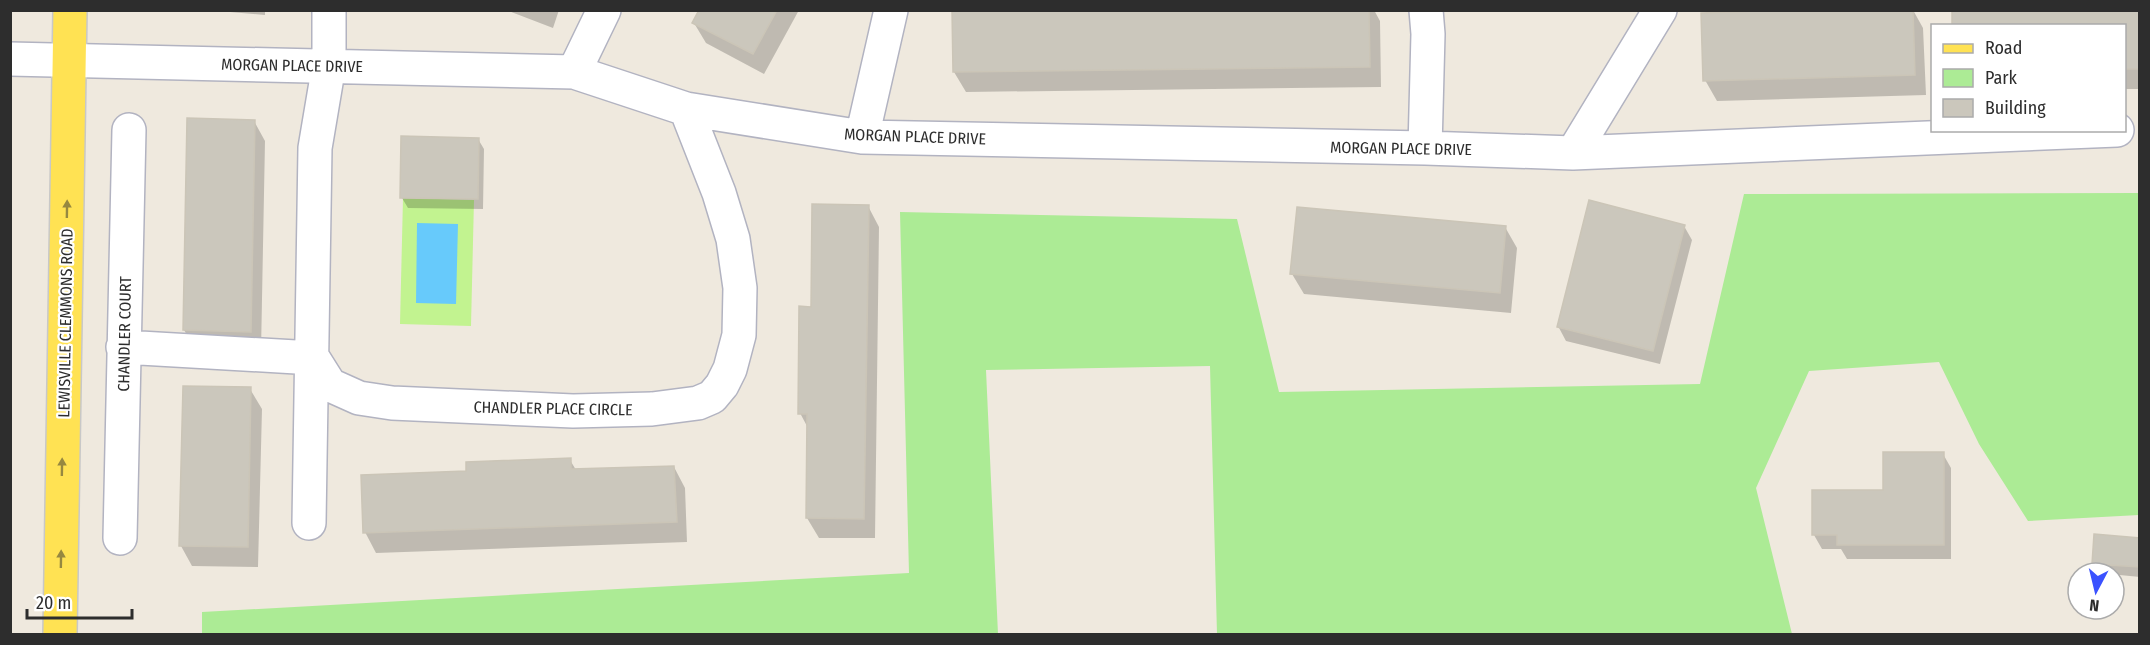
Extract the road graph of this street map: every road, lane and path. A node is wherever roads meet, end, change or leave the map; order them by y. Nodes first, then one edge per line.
1 (70, 10) edge
2 (330, 10) edge
3 (604, 10) edge
4 (891, 10) edge
5 (1426, 10) edge
6 (1660, 10) edge
7 (10, 59) edge
8 (69, 60) junction
9 (329, 66) junction
10 (574, 72) junction
11 (686, 109) junction
12 (129, 129) dead end
13 (2079, 132) edge
14 (862, 137) junction
15 (1425, 148) junction
16 (1573, 153) junction
17 (123, 347) junction
18 (313, 358) junction
19 (309, 523) dead end
20 (120, 538) dead end
21 (60, 634) edge

1 - 8 main road, LEWISVILLE CLEMMONS ROAD
2 - 9 street
3 - 10 street
4 - 14 street
5 - 15 street
6 - 16 street
7 - 8 street, MORGAN PLACE DRIVE
8 - 9 street, MORGAN PLACE DRIVE
21 -> 8 main road, LEWISVILLE CLEMMONS ROAD
9 - 10 street, MORGAN PLACE DRIVE
9 - 18 street
10 - 11 street
11 - 14 street, MORGAN PLACE DRIVE
11 - 18 street, CHANDLER PLACE CIRCLE
12 - 17 street, CHANDLER COURT
13 - 16 street, MORGAN PLACE DRIVE
14 - 15 street, MORGAN PLACE DRIVE
15 - 16 street, MORGAN PLACE DRIVE
17 - 18 street
17 - 20 street, CHANDLER COURT
18 - 19 street

